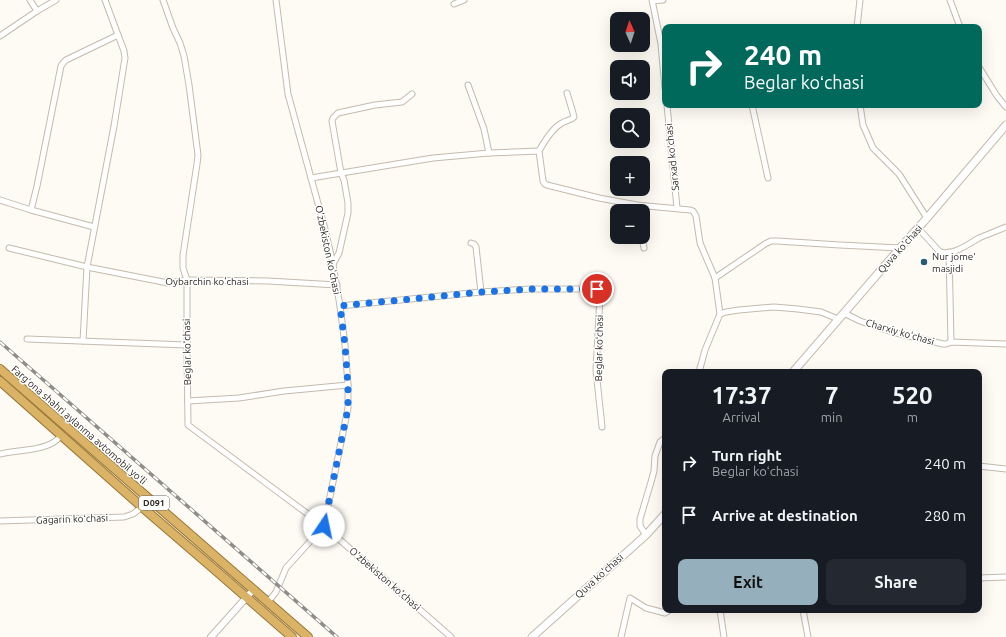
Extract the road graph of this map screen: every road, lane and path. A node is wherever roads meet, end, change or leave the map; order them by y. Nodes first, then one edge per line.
1 (30, 0) edge
2 (56, 0) edge
3 (105, 0) edge
4 (163, 0) edge
5 (276, 0) edge
6 (464, 0) edge
7 (663, 0) edge
8 (860, 0) edge
9 (950, 0) edge
10 (652, 1) edge
11 (454, 4) dead end
12 (37, 11) junction
13 (857, 24) edge
14 (959, 24) edge
15 (118, 35) junction
16 (0, 36) edge
17 (662, 40) edge
18 (982, 72) edge
19 (468, 85) dead end
20 (412, 94) dead end
21 (567, 94) dead end
22 (1006, 107) edge
23 (667, 108) edge
24 (753, 108) edge
25 (860, 108) edge
26 (1006, 125) edge
27 (539, 151) junction
28 (489, 153) junction
29 (341, 173) junction
30 (311, 178) junction
31 (768, 178) dead end
32 (0, 200) edge
33 (622, 204) edge
34 (650, 208) edge
35 (677, 208) junction
36 (30, 210) junction
37 (927, 218) junction
38 (94, 227) junction
39 (1006, 227) edge
40 (918, 228) junction
41 (471, 242) dead end
42 (643, 244) edge
43 (9, 248) dead end
44 (644, 248) dead end
45 (900, 248) junction
46 (949, 252) junction
47 (333, 264) junction
48 (87, 267) junction
49 (715, 278) junction
50 (187, 280) junction
51 (337, 285) junction
52 (481, 292) junction
53 (340, 306) junction
54 (844, 313) junction
55 (720, 314) junction
56 (838, 319) junction
57 (27, 339) dead end
58 (83, 342) junction
59 (951, 342) junction
60 (1006, 344) edge
61 (186, 345) junction
62 (0, 369) edge
63 (700, 369) edge
64 (796, 369) edge
65 (0, 382) edge
66 (348, 386) junction
67 (188, 401) junction
68 (602, 427) dead end
69 (61, 436) junction
70 (662, 440) edge
71 (0, 454) edge
72 (982, 466) edge
73 (1006, 469) edge
74 (142, 507) junction
75 (662, 517) edge
76 (0, 521) edge
77 (324, 526) junction
78 (646, 535) junction
79 (1006, 577) edge
80 (982, 578) edge
81 (254, 589) junction
82 (246, 598) junction
83 (268, 602) junction
84 (662, 612) edge
85 (720, 613) edge
86 (804, 613) edge
87 (211, 637) edge
88 (292, 637) edge
89 (308, 637) edge
90 (451, 637) edge
91 (532, 637) edge
92 (621, 637) edge
93 (724, 637) edge
94 (808, 637) edge

1 - 12 street
2 - 12 street
3 - 15 street
4 - 50 street, Beglar koʻchasi
5 - 30 street, O'zbekiston ko'chasi
6 - 11 street
7 - 10 street
8 - 13 street
9 - 14 street
10 - 17 street
12 - 16 street
15 - 36 street
15 - 38 street
18 - 22 street
19 - 28 street
20 - 29 street
21 - 27 street
23 - 35 street, Sarxad koʻchasi
24 - 31 street
25 - 37 street
26 - 37 main road, Quva ko'chasi
27 - 28 street
27 - 33 street
28 - 29 street
29 - 30 street
29 - 47 street
30 - 47 street, O'zbekiston ko'chasi
32 - 36 street
34 - 35 street
35 - 49 street
36 - 38 street
37 - 40 main road, Quva ko'chasi
38 - 48 street
39 - 46 street
40 - 45 main road, Quva ko'chasi
40 - 46 street
41 - 52 street
42 - 44 street
43 - 48 street, Oybarchin koʻchasi
45 - 49 street
45 - 54 main road, Quva ko'chasi
46 - 59 street
47 - 51 street, O'zbekiston ko'chasi
48 - 50 street, Oybarchin koʻchasi
48 - 58 street
49 - 55 street
50 - 51 street, Oybarchin koʻchasi
50 - 61 street, Beglar koʻchasi
51 - 53 street, O'zbekiston ko'chasi
52 - 53 street, Beglar koʻchasi
52 - 68 street, Beglar koʻchasi
53 - 66 street, O'zbekiston ko'chasi
54 - 56 main road, Quva ko'chasi
54 - 59 street, Charxiy koʻchasi
55 - 56 street
55 - 63 street
56 - 64 main road, Quva ko'chasi
57 - 58 street
58 - 61 street
59 - 60 street, Charxiy koʻchasi
61 - 67 street, Beglar koʻchasi
62 - 81 highway, Fargʻona shahri aylanma avtomobil yoʻli / D091
65 - 69 highway, Fargʻona shahri aylanma avtomobil yoʻli / D091
66 - 67 street
66 - 77 street, O'zbekiston ko'chasi
67 - 77 street, Beglar koʻchasi
69 - 71 street
69 - 74 highway, Fargʻona shahri aylanma avtomobil yoʻli / D091
70 - 78 street
72 - 73 street
74 - 76 street, Gagarin koʻchasi
74 - 82 highway, Fargʻona shahri aylanma avtomobil yoʻli / D091
75 - 78 main road, Quva ko'chasi
77 - 83 street
77 - 90 street, O'zbekiston ko'chasi
78 - 91 main road, Quva ko'chasi
79 - 80 street
81 - 82 street
81 - 83 highway, Fargʻona shahri aylanma avtomobil yoʻli / D091
82 - 87 street
82 - 88 highway, Fargʻona shahri aylanma avtomobil yoʻli / D091
83 - 89 highway, Fargʻona shahri aylanma avtomobil yoʻli / D091
84 - 92 street
85 - 93 street
86 - 94 street

